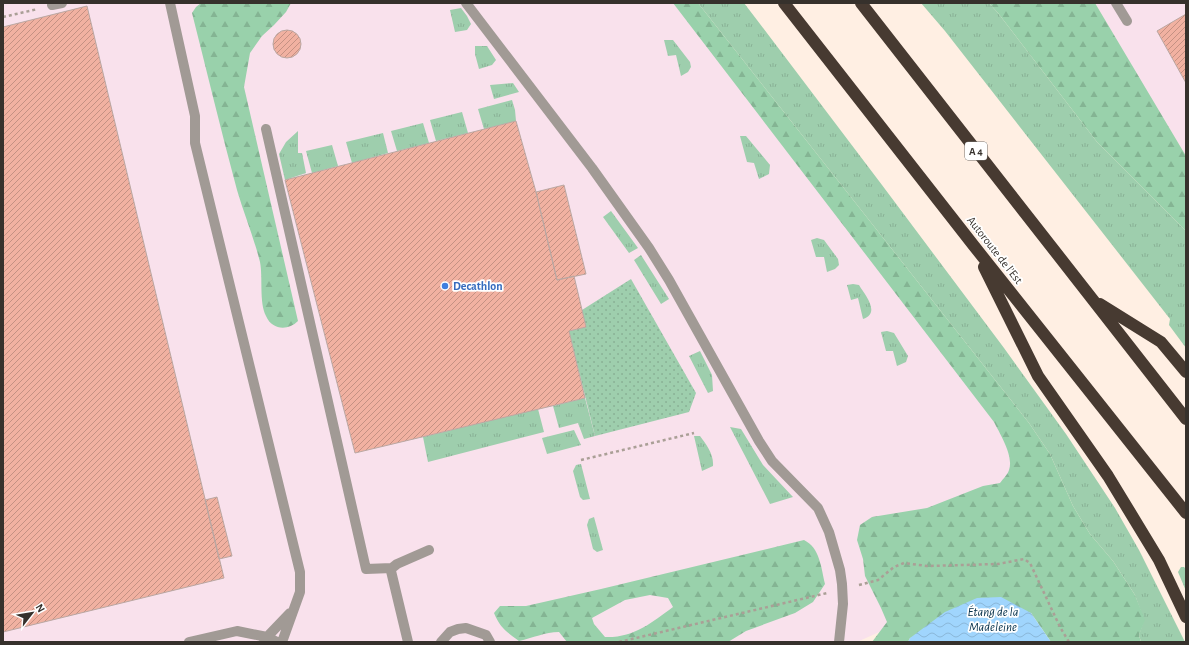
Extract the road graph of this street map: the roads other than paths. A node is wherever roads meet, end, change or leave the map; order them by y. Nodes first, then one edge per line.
1 (62, 3) edge
2 (170, 3) edge
3 (466, 3) edge
4 (784, 3) edge
5 (861, 3) edge
6 (1116, 3) edge
7 (52, 5) road end
8 (1127, 21) dead end
9 (266, 129) dead end
10 (974, 246) junction
11 (1092, 298) junction
12 (1186, 372) edge
13 (1186, 418) edge
14 (1186, 513) edge
15 (429, 550) dead end
16 (392, 568) junction
17 (292, 612) junction
18 (1186, 617) edge
19 (265, 639) edge
20 (189, 642) edge
21 (277, 642) edge
22 (282, 642) edge
23 (408, 642) edge
24 (441, 642) edge
25 (490, 642) edge
26 (839, 642) edge

1 - 7 street
2 - 17 street
3 - 26 street
4 - 10 highway, Autoroute de l’Est
5 - 11 highway, A 4
6 - 8 street
9 - 16 street
10 - 14 highway, Autoroute de l’Est
10 - 18 highway
11 - 12 highway
11 - 13 highway, A 4
15 - 16 street
16 - 23 street
17 - 19 street
17 - 22 street
19 - 20 street
19 - 21 street
24 - 25 street

